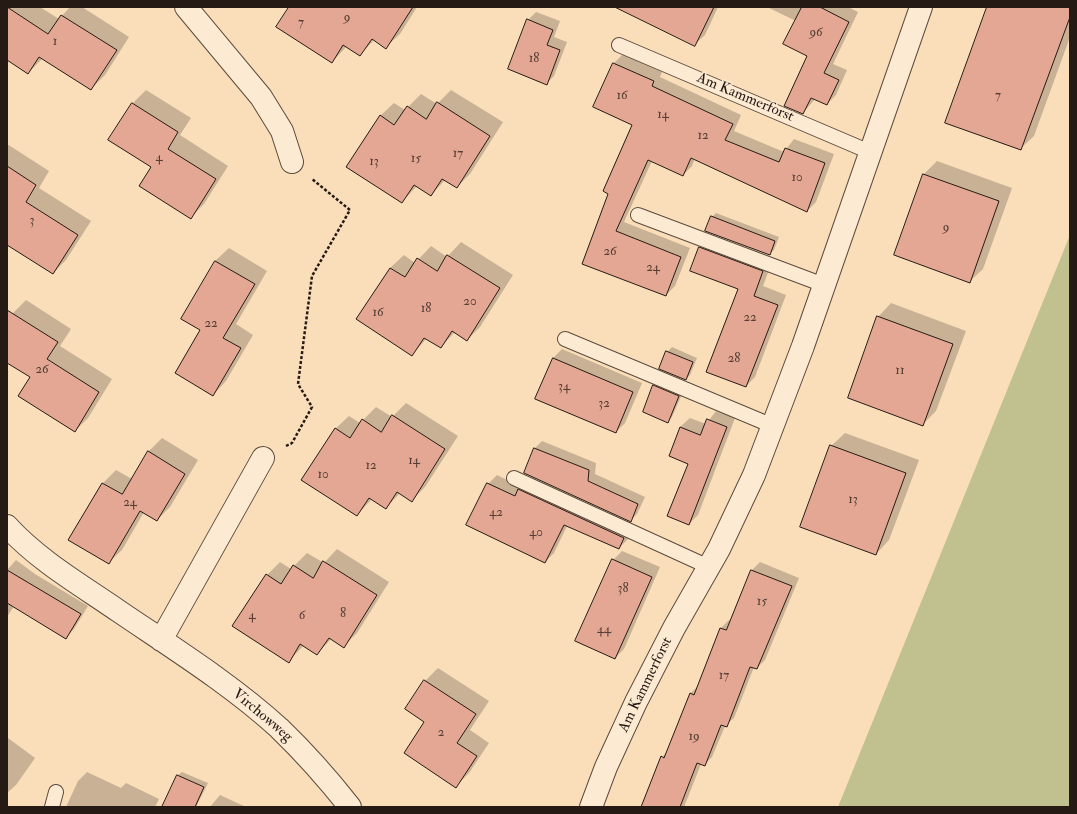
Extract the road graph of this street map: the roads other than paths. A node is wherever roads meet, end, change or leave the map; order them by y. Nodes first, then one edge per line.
1 (186, 7) edge
2 (921, 7) edge
3 (619, 45) dead end
4 (870, 152) junction
5 (292, 162) road end
6 (638, 215) dead end
7 (824, 285) junction
8 (565, 339) dead end
9 (773, 426) junction
10 (263, 458) road end
11 (514, 478) dead end
12 (7, 526) edge
13 (709, 567) junction
14 (161, 640) junction
15 (56, 792) dead end
16 (52, 807) edge
17 (350, 807) edge
18 (591, 807) edge

1 - 5 street
2 - 4 street, Am Kammerforst
3 - 4 lane, Am Kammerforst
4 - 7 street, Am Kammerforst
6 - 7 lane
7 - 9 street, Am Kammerforst
8 - 9 lane
9 - 13 street, Am Kammerforst
10 - 14 street
11 - 13 lane
12 - 14 street, Virchowweg
13 - 18 street, Am Kammerforst
14 - 17 street, Virchowweg
15 - 16 lane

